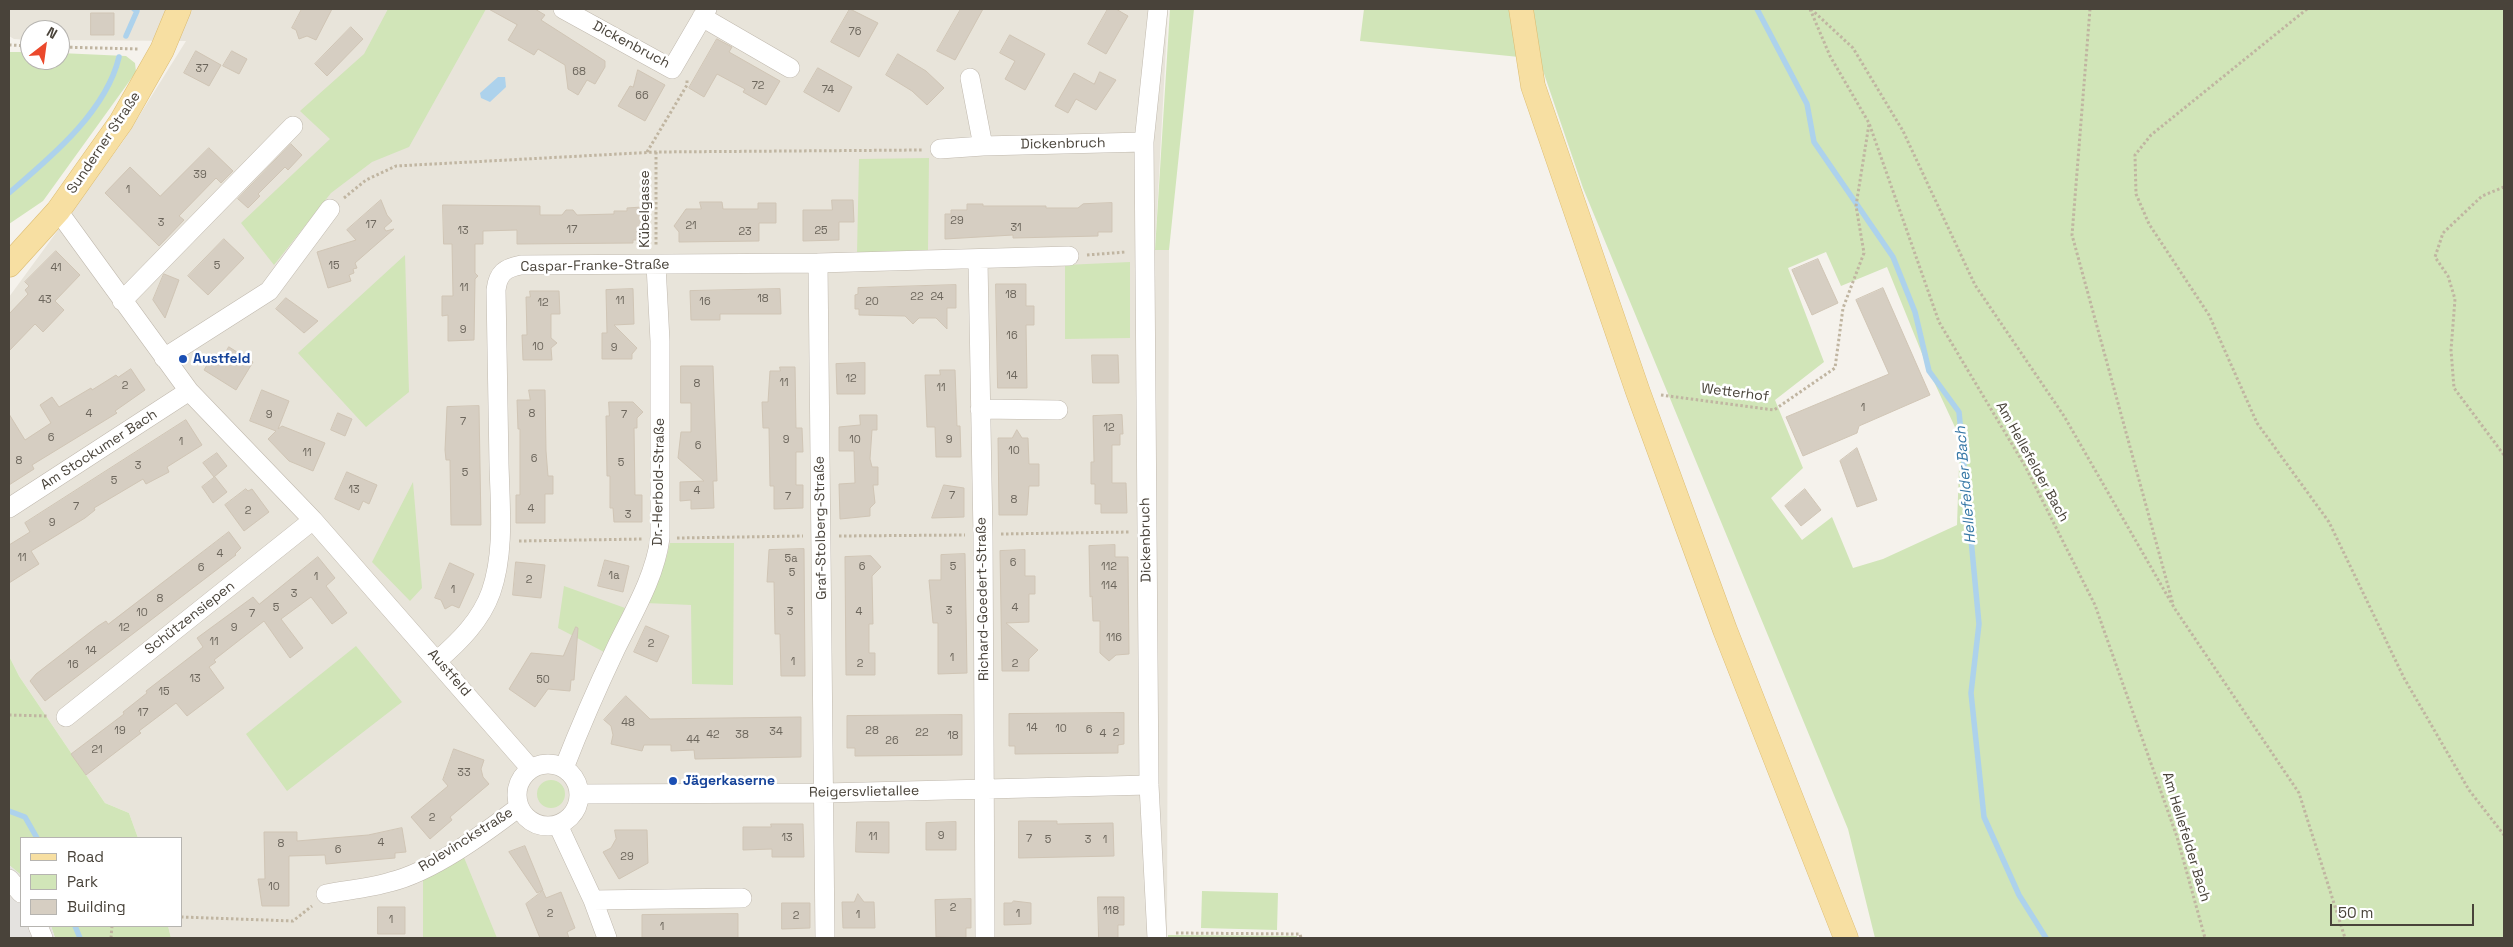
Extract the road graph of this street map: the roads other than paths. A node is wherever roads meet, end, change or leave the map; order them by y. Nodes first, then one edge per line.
1 (179, 9) edge
2 (563, 9) edge
3 (1158, 9) edge
4 (1521, 9) edge
5 (705, 13) edge
6 (790, 68) dead end
7 (970, 78) dead end
8 (293, 126) dead end
9 (1144, 142) junction
10 (982, 146) junction
11 (940, 149) road end
12 (330, 209) road end
13 (58, 212) junction
14 (1069, 256) road end
15 (978, 260) junction
16 (818, 264) junction
17 (9, 265) edge
18 (656, 265) junction
19 (122, 301) junction
20 (164, 358) junction
21 (189, 391) junction
22 (980, 409) junction
23 (1058, 410) dead end
24 (9, 508) edge
25 (314, 520) junction
26 (438, 660) junction
27 (66, 716) road end
28 (564, 768) junction
29 (531, 769) junction
30 (1149, 785) junction
31 (985, 790) junction
32 (825, 793) junction
33 (579, 794) junction
34 (519, 807) junction
35 (558, 825) junction
36 (9, 879) edge
37 (20, 892) edge
38 (326, 894) road end
39 (742, 898) dead end
40 (593, 900) junction
41 (1157, 936) edge
42 (607, 938) edge
43 (825, 938) edge
44 (986, 938) edge
45 (1846, 938) edge

1 - 13 main road, Sunderner Straße
2 - 5 street, Dickenbruch
3 - 9 street, Dickenbruch
4 - 45 main road
5 - 6 street, Dickenbruch
7 - 10 street
8 - 19 street
9 - 10 street, Dickenbruch
9 - 30 street, Dickenbruch
10 - 11 street, Dickenbruch
12 - 20 street
13 - 17 main road, Sunderner Straße
13 - 19 street, Austfeld
14 - 15 street, Caspar-Franke-Straße
15 - 16 street, Caspar-Franke-Straße
15 - 22 street, Richard-Goedert-Straße
16 - 18 street, Caspar-Franke-Straße
16 - 32 street, Graf-Stolberg-Straße
18 - 26 street, Caspar-Franke-Straße
18 - 28 street, Dr.-Herbold-Straße
19 - 20 street, Austfeld
20 - 21 street, Austfeld
21 - 24 street, Am Stockumer Bach
21 - 25 street, Austfeld
22 - 23 street
22 - 31 street, Richard-Goedert-Straße
25 - 26 street, Austfeld
25 - 27 street, Schützensiepen
26 - 29 street, Austfeld
28 - 29 street
28 - 33 street
29 - 34 street
30 - 31 street, Reigersvlietallee
30 - 41 street, Dickenbruch
31 - 32 street, Reigersvlietallee
31 - 44 street, Richard-Goedert-Straße
32 - 33 street, Reigersvlietallee
32 - 43 street, Graf-Stolberg-Straße
33 - 35 street
34 - 35 street
34 - 38 street, Rolevinckstraße
35 - 40 street
36 - 37 street
39 - 40 street
40 - 42 street

